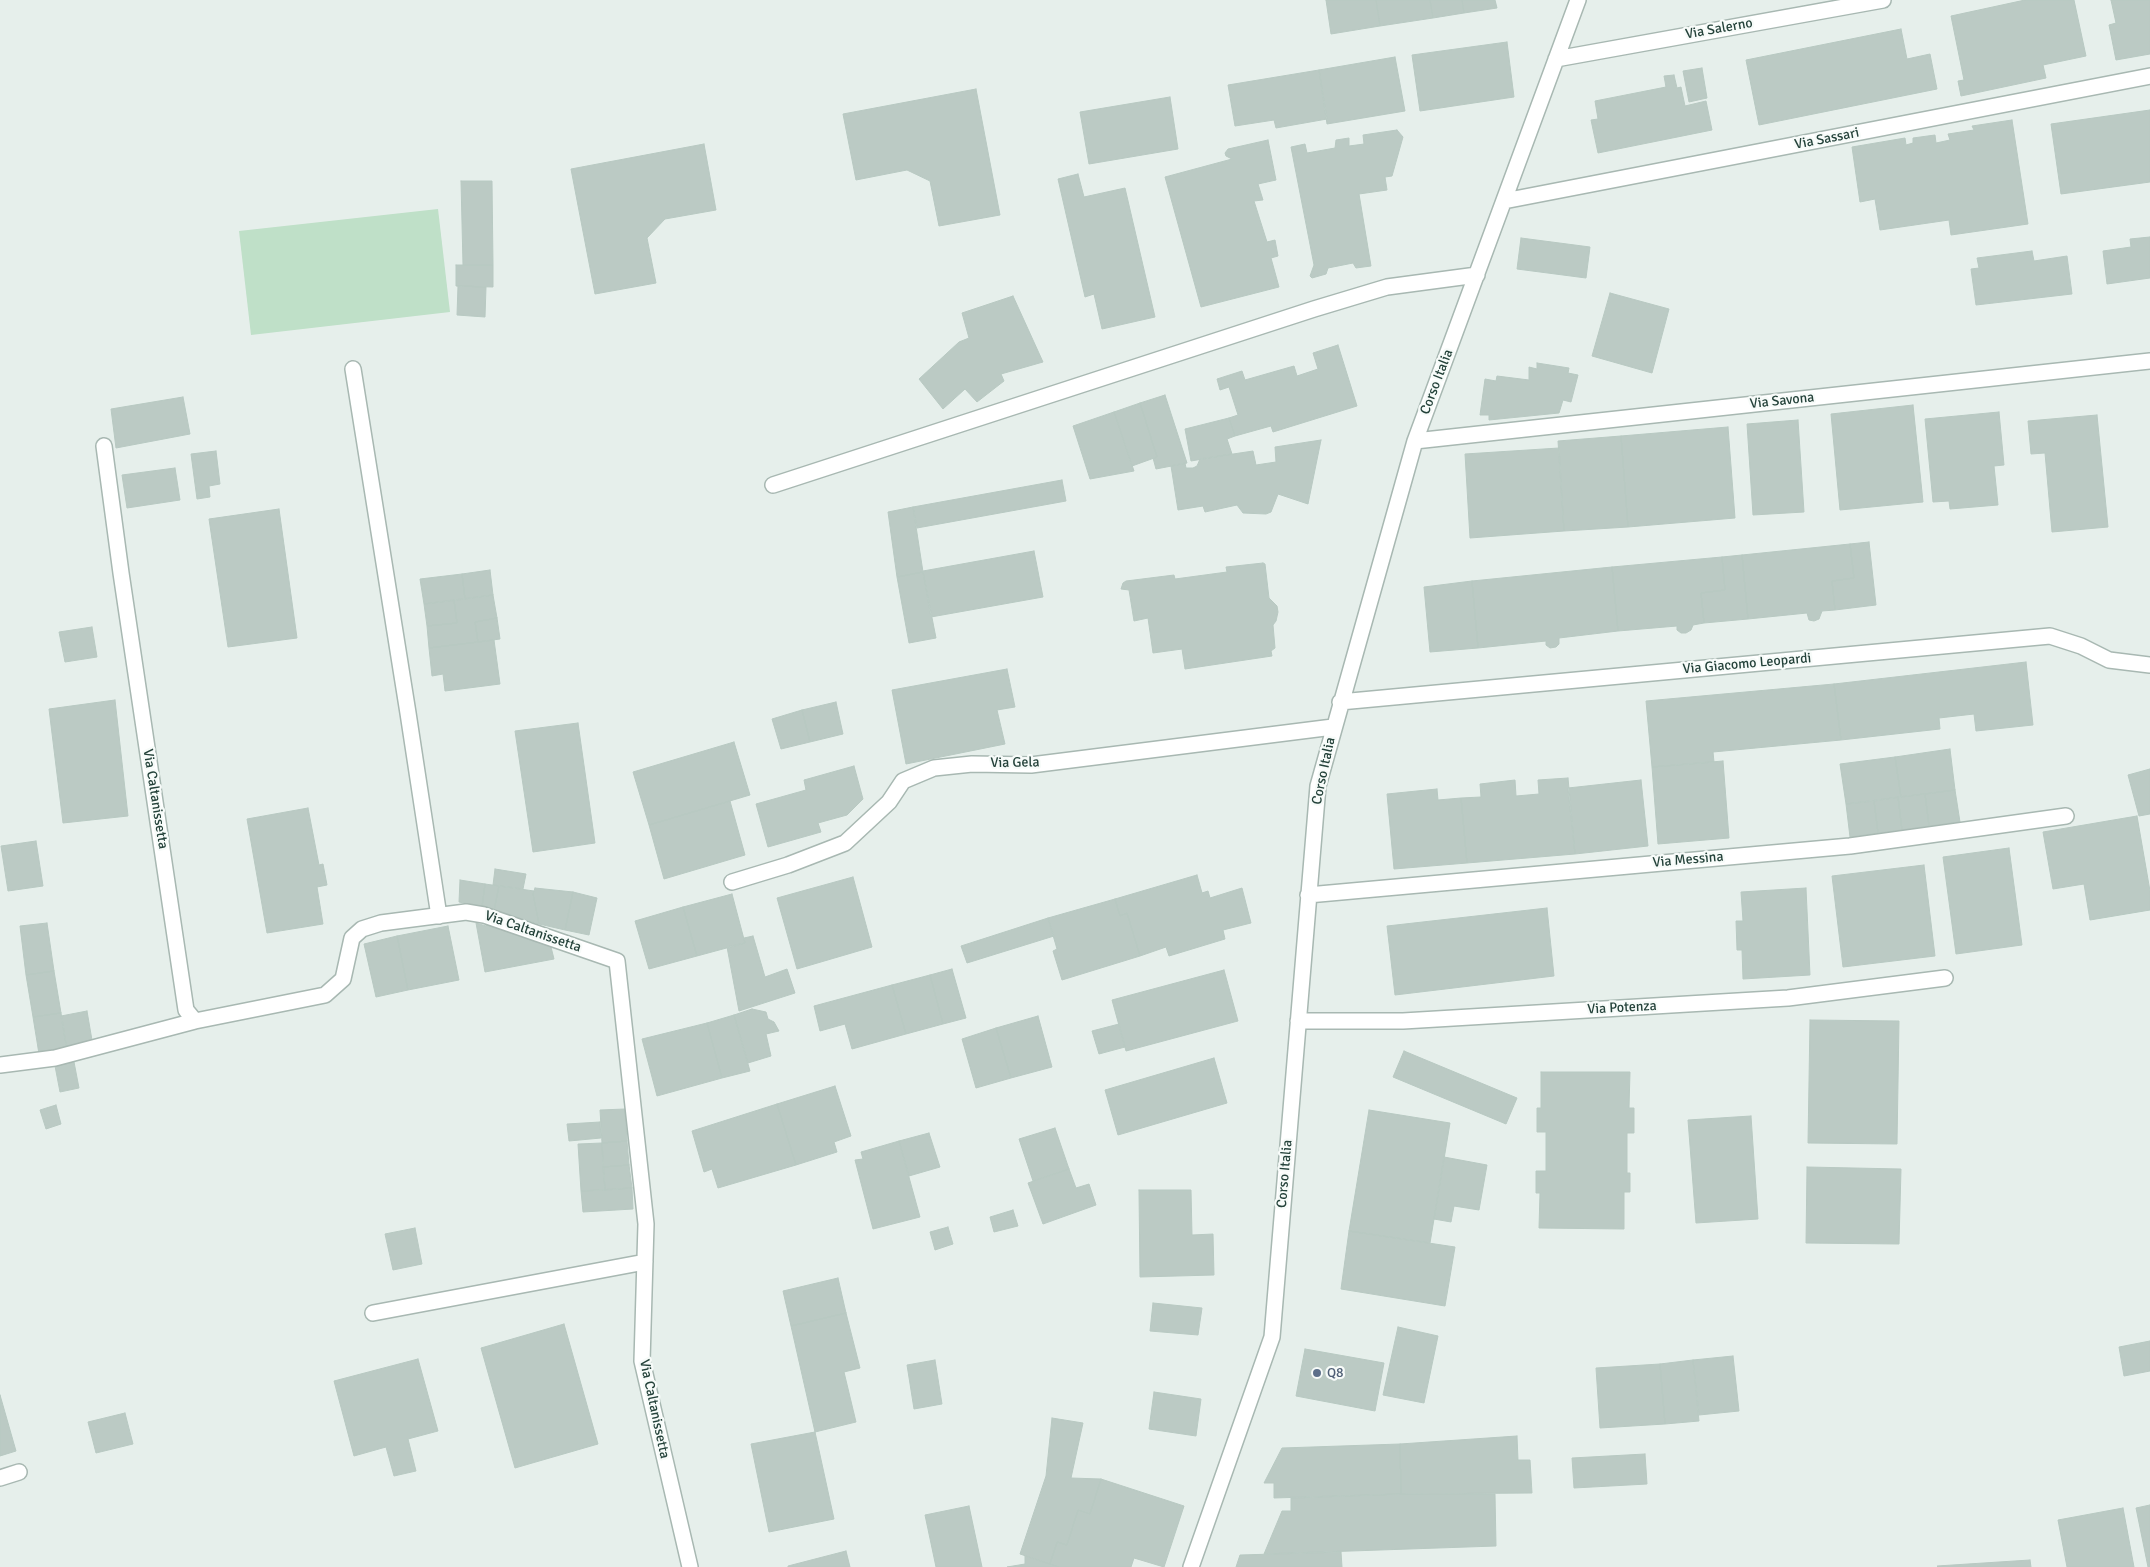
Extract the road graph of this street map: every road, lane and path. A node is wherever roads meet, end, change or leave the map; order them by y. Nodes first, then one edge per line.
1 (1578, 0) edge
2 (1883, 0) edge
3 (1556, 59) junction
4 (2150, 76) edge
5 (1504, 201) junction
6 (1477, 275) junction
7 (2150, 361) edge
8 (352, 369) dead end
9 (1415, 441) junction
10 (104, 446) dead end
11 (773, 485) dead end
12 (2150, 665) edge
13 (1340, 702) junction
14 (1333, 727) junction
15 (2066, 816) dead end
16 (732, 882) dead end
17 (1308, 895) junction
18 (439, 916) junction
19 (1945, 978) dead end
20 (195, 1021) junction
21 (1298, 1021) junction
22 (0, 1065) edge
23 (645, 1262) junction
24 (373, 1313) dead end
25 (19, 1472) dead end
26 (0, 1478) edge
27 (690, 1567) edge
28 (1191, 1567) edge

1 - 3 street, Corso Italia
2 - 3 street, Via Salerno
3 - 5 street, Corso Italia
4 - 5 street, Via Sassari
5 - 6 street, Corso Italia
6 - 9 street, Corso Italia
6 - 11 street
7 - 9 street, Via Savona
8 - 18 street
9 - 13 street, Corso Italia
10 - 20 street, Via Caltanissetta
12 - 13 street, Via Giacomo Leopardi
13 - 14 street, Corso Italia
14 - 16 street, Via Gela
14 - 17 street, Corso Italia
15 - 17 street, Via Messina
17 - 21 street, Corso Italia
18 - 20 street, Via Caltanissetta
18 - 23 street, Via Caltanissetta
19 - 21 street, Via Potenza
20 - 22 street
21 - 28 street, Corso Italia
23 - 24 street
23 - 27 street, Via Caltanissetta
25 - 26 street

